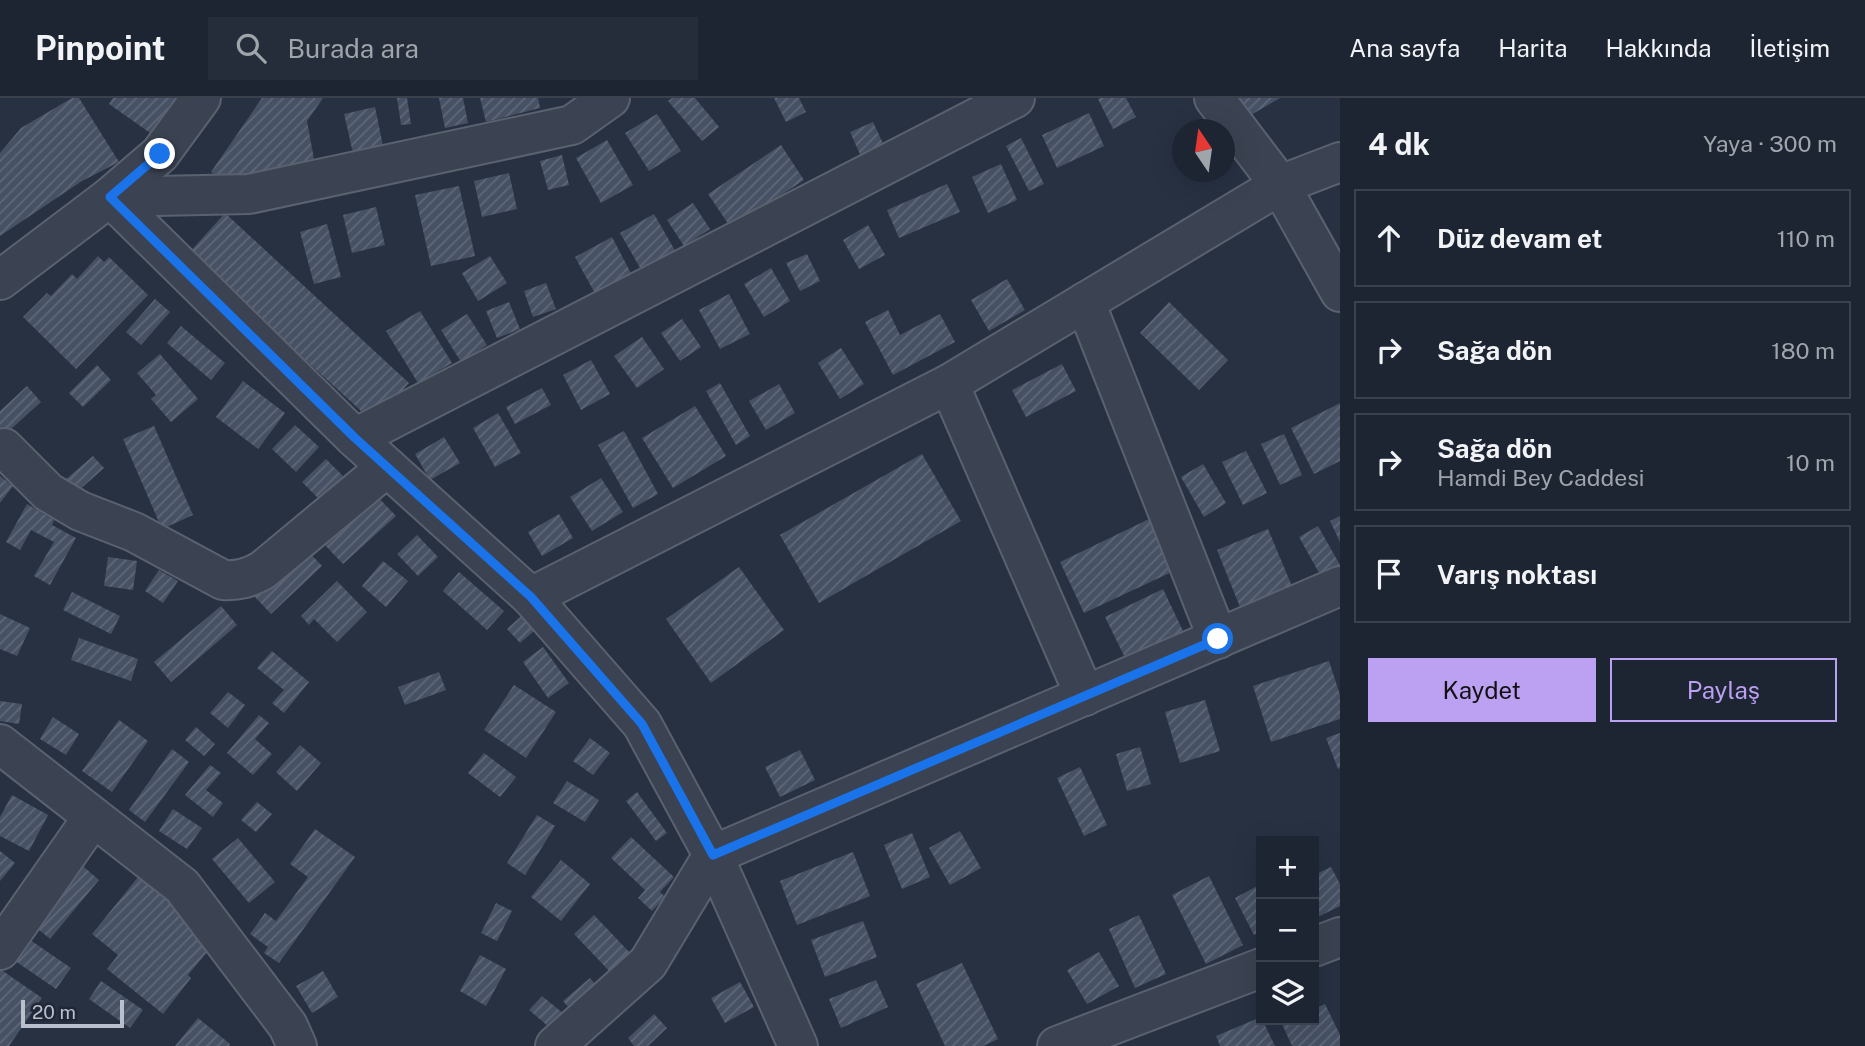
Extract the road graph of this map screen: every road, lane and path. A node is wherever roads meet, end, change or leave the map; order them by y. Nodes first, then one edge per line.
1 (201, 98) edge
2 (610, 98) edge
3 (1015, 98) edge
4 (1214, 98) edge
5 (1340, 162) edge
6 (1280, 185) junction
7 (110, 197) junction
8 (0, 280) edge
9 (1340, 292) edge
10 (1085, 302) junction
11 (949, 384) junction
12 (355, 438) junction
13 (4, 448) dead end
14 (387, 467) junction
15 (1340, 586) edge
16 (531, 597) junction
17 (1218, 639) junction
18 (1085, 696) junction
19 (0, 744) edge
20 (93, 817) junction
21 (713, 855) junction
22 (1340, 937) edge
23 (1319, 945) edge
24 (0, 950) edge
25 (1256, 970) edge
26 (297, 1046) edge
27 (555, 1046) edge
28 (798, 1046) edge
29 (1057, 1046) edge

1 - 7 street
2 - 7 street
3 - 12 street
4 - 6 street
5 - 6 street
6 - 9 street
6 - 10 street
7 - 8 street
7 - 12 street
10 - 11 street
10 - 17 street
11 - 16 street
11 - 18 street
12 - 14 street
13 - 14 street
14 - 16 street
15 - 17 street
16 - 21 street
17 - 18 street
18 - 21 street
19 - 20 street
20 - 24 street
20 - 26 street
21 - 27 street
21 - 28 street
22 - 23 street
25 - 29 street

